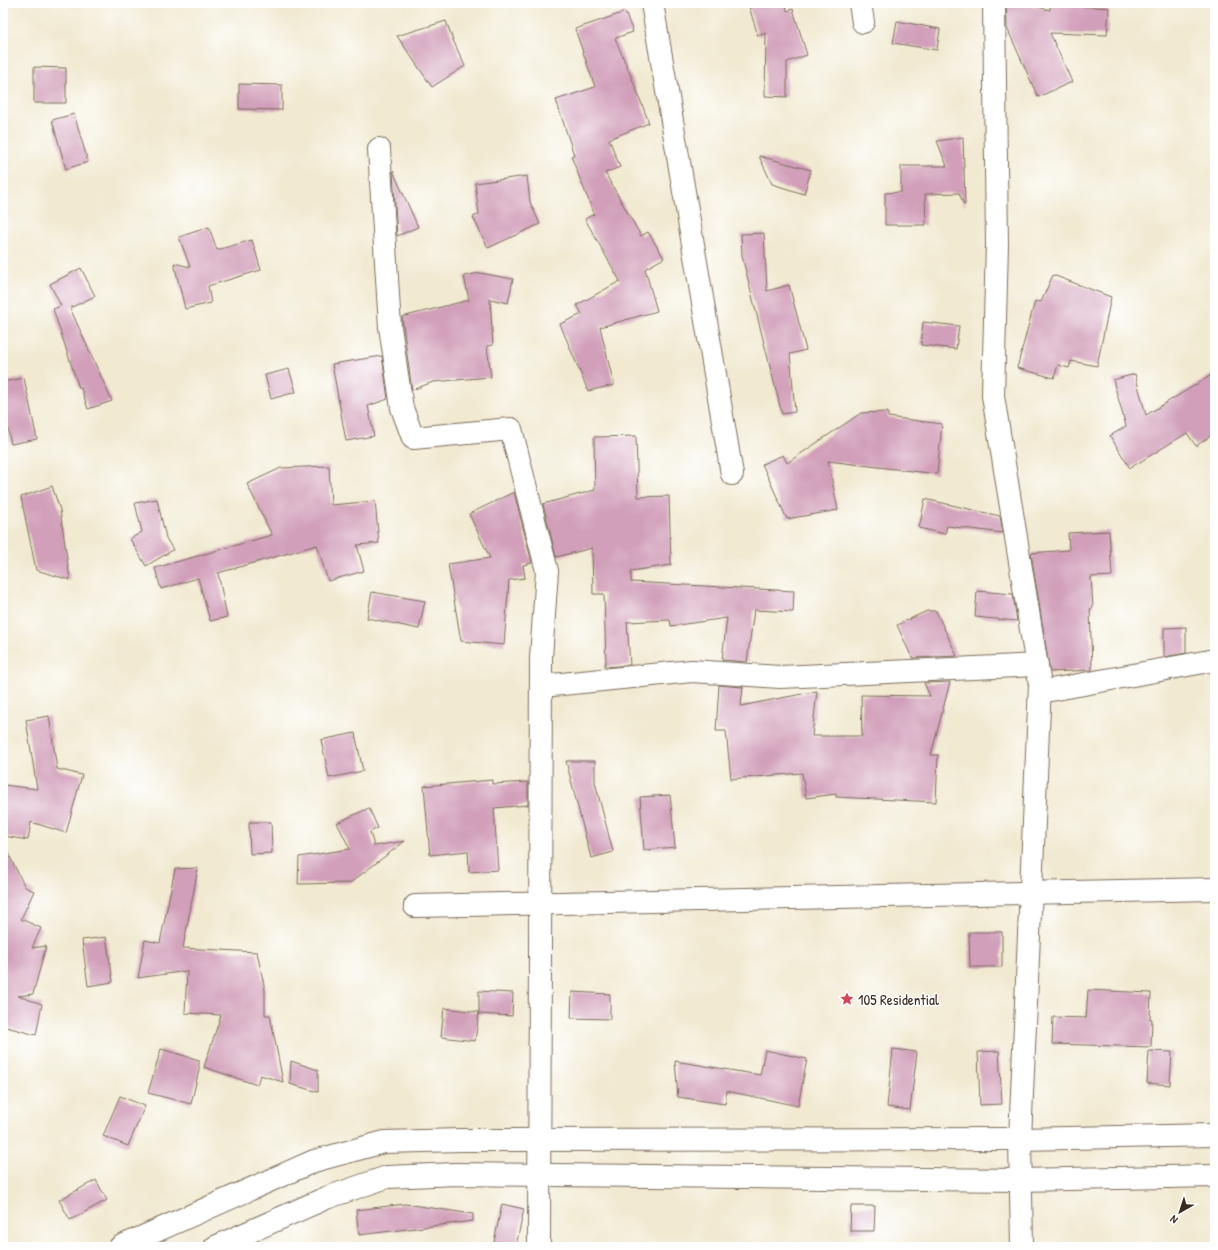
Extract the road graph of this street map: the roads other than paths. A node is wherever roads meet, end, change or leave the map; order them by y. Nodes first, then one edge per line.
1 (652, 3) edge
2 (994, 3) edge
3 (379, 149) dead end
4 (732, 474) dead end
5 (1215, 660) edge
6 (1037, 665) junction
7 (542, 686) junction
8 (1040, 692) junction
9 (1215, 888) edge
10 (1031, 892) junction
11 (540, 903) junction
12 (415, 906) dead end
13 (1215, 1135) edge
14 (1020, 1139) junction
15 (540, 1140) junction
16 (540, 1175) junction
17 (1215, 1176) edge
18 (1019, 1180) junction
19 (120, 1247) edge
20 (215, 1247) edge
21 (539, 1247) edge
22 (1022, 1247) edge

1 - 4 street
2 - 6 street
3 - 7 street
5 - 8 street
6 - 7 street
6 - 8 street
7 - 11 street
8 - 10 street
9 - 10 street
10 - 11 street
10 - 14 street
11 - 12 street
11 - 15 street
13 - 14 street
14 - 15 street
14 - 18 street
15 - 16 street
15 - 19 street
16 - 18 street
16 - 20 street
16 - 21 street
17 - 18 street
18 - 22 street

